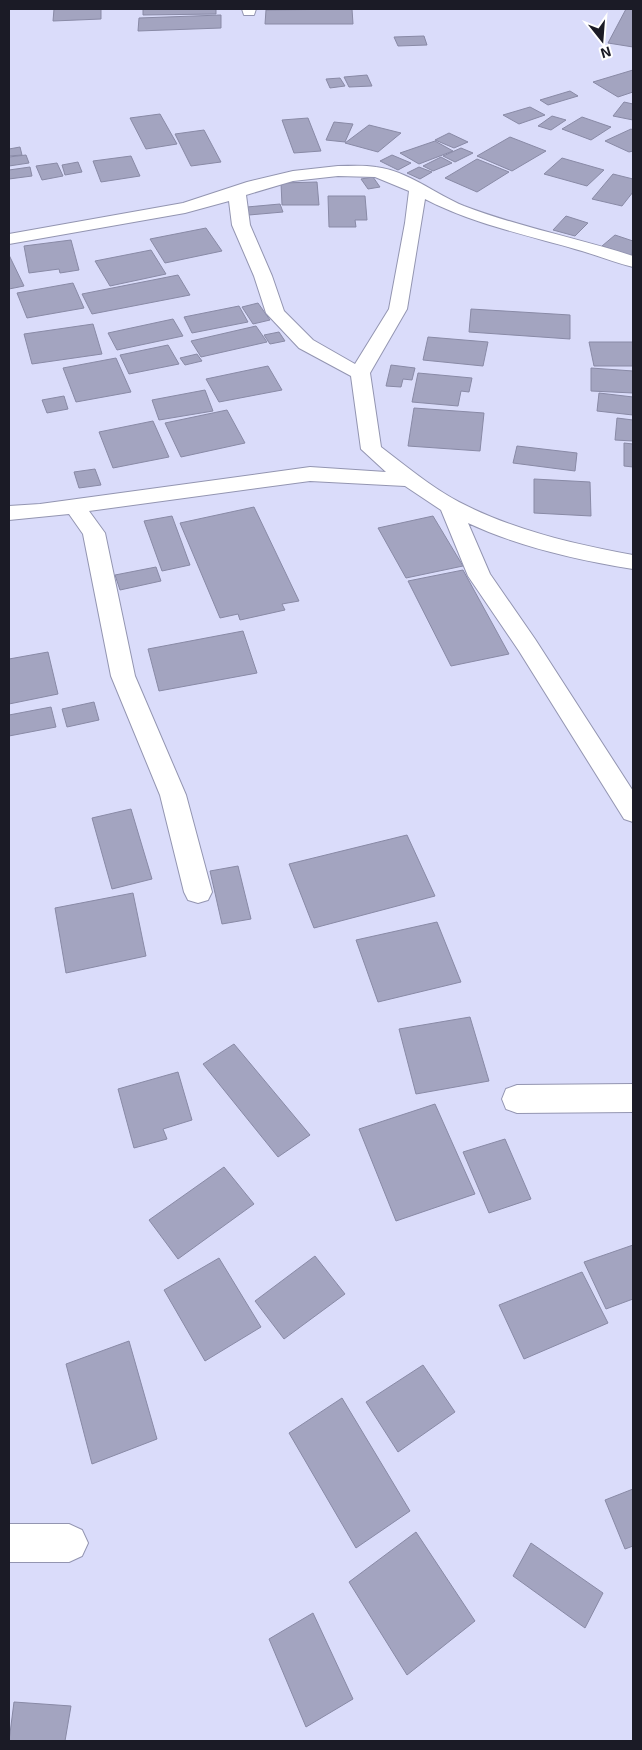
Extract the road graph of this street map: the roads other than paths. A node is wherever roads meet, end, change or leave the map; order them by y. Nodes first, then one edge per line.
1 (418, 189) junction
2 (237, 192) junction
3 (474, 214) junction
4 (414, 223) junction
5 (9, 239) edge
6 (633, 262) edge
7 (360, 372) junction
8 (370, 449) junction
9 (310, 474) junction
10 (410, 480) junction
11 (74, 506) junction
12 (450, 506) junction
13 (9, 513) edge
14 (633, 562) edge
15 (633, 812) edge
16 (198, 892) dead end
17 (633, 1098) edge
18 (517, 1099) dead end
19 (9, 1543) edge
20 (69, 1543) dead end

1 - 2 street
1 - 3 street
1 - 4 street
2 - 5 street
2 - 7 street
3 - 4 street
3 - 6 street
4 - 7 street
7 - 8 street
8 - 9 street
8 - 10 street
9 - 10 street
9 - 11 street
10 - 12 street
11 - 13 street
11 - 16 street
12 - 14 street
12 - 15 street
17 - 18 street
19 - 20 street

